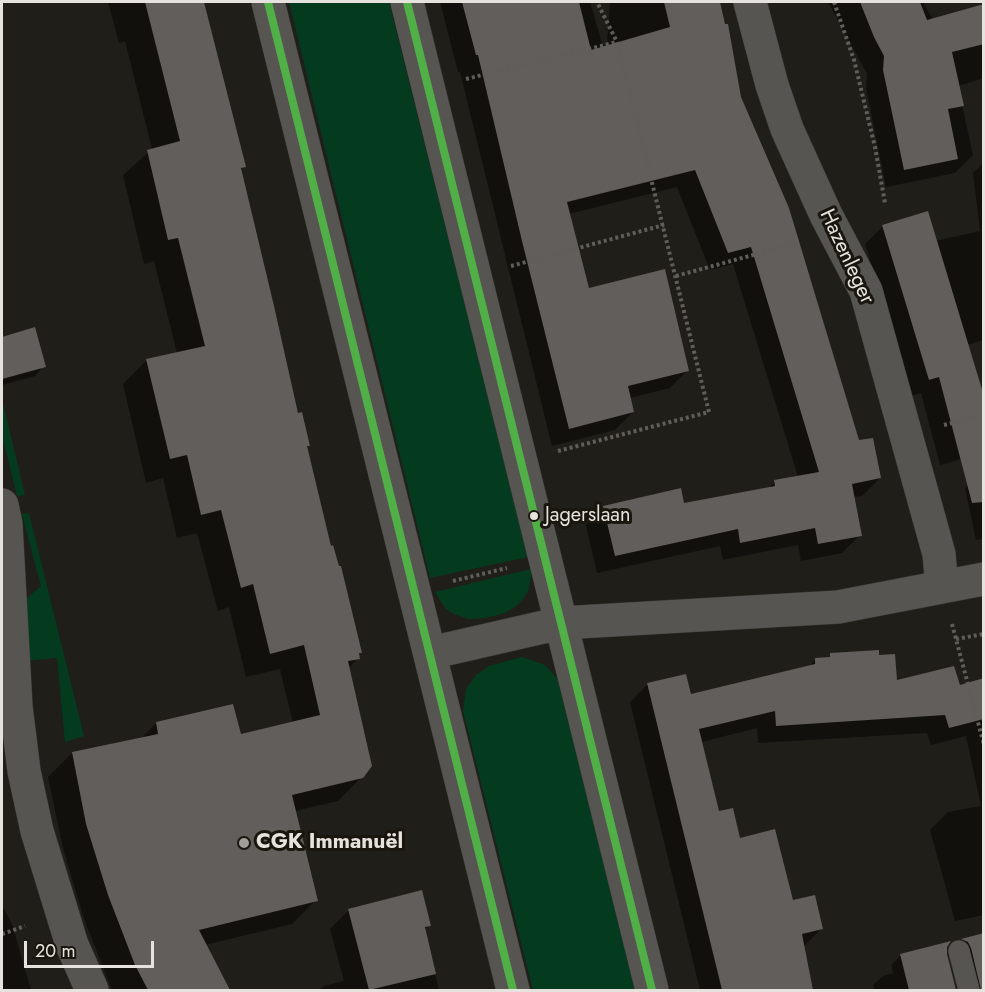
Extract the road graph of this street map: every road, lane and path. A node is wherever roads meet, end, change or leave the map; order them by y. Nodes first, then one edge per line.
1 (268, 2) edge
2 (407, 2) edge
3 (597, 2) edge
4 (750, 2) edge
5 (834, 2) edge
6 (617, 42) junction
7 (460, 81) dead end
8 (885, 203) dead end
9 (664, 225) junction
10 (835, 233) junction
11 (507, 267) dead end
12 (676, 276) junction
13 (554, 452) dead end
14 (2, 506) edge
15 (545, 559) junction
16 (984, 579) edge
17 (942, 587) junction
18 (414, 590) junction
19 (561, 623) junction
20 (984, 634) edge
21 (956, 639) junction
22 (430, 653) junction
23 (984, 745) edge
24 (959, 951) dead end
25 (92, 990) edge
26 (513, 990) edge
27 (652, 990) edge
28 (969, 990) edge

1 - 18 street
2 - 15 street
3 - 6 path
4 - 10 street, Hazenleger
5 - 8 path
6 - 7 path
6 - 9 path
9 - 11 path
9 - 12 path
10 - 12 path
10 - 17 street, Hazenleger
12 - 13 path
14 - 25 street
15 - 18 path
15 - 19 street
16 - 17 street
17 - 19 street
17 - 21 path
18 - 22 street
19 - 22 street
19 - 27 street
20 - 21 path
21 - 23 path
22 - 26 street
24 - 28 lane

